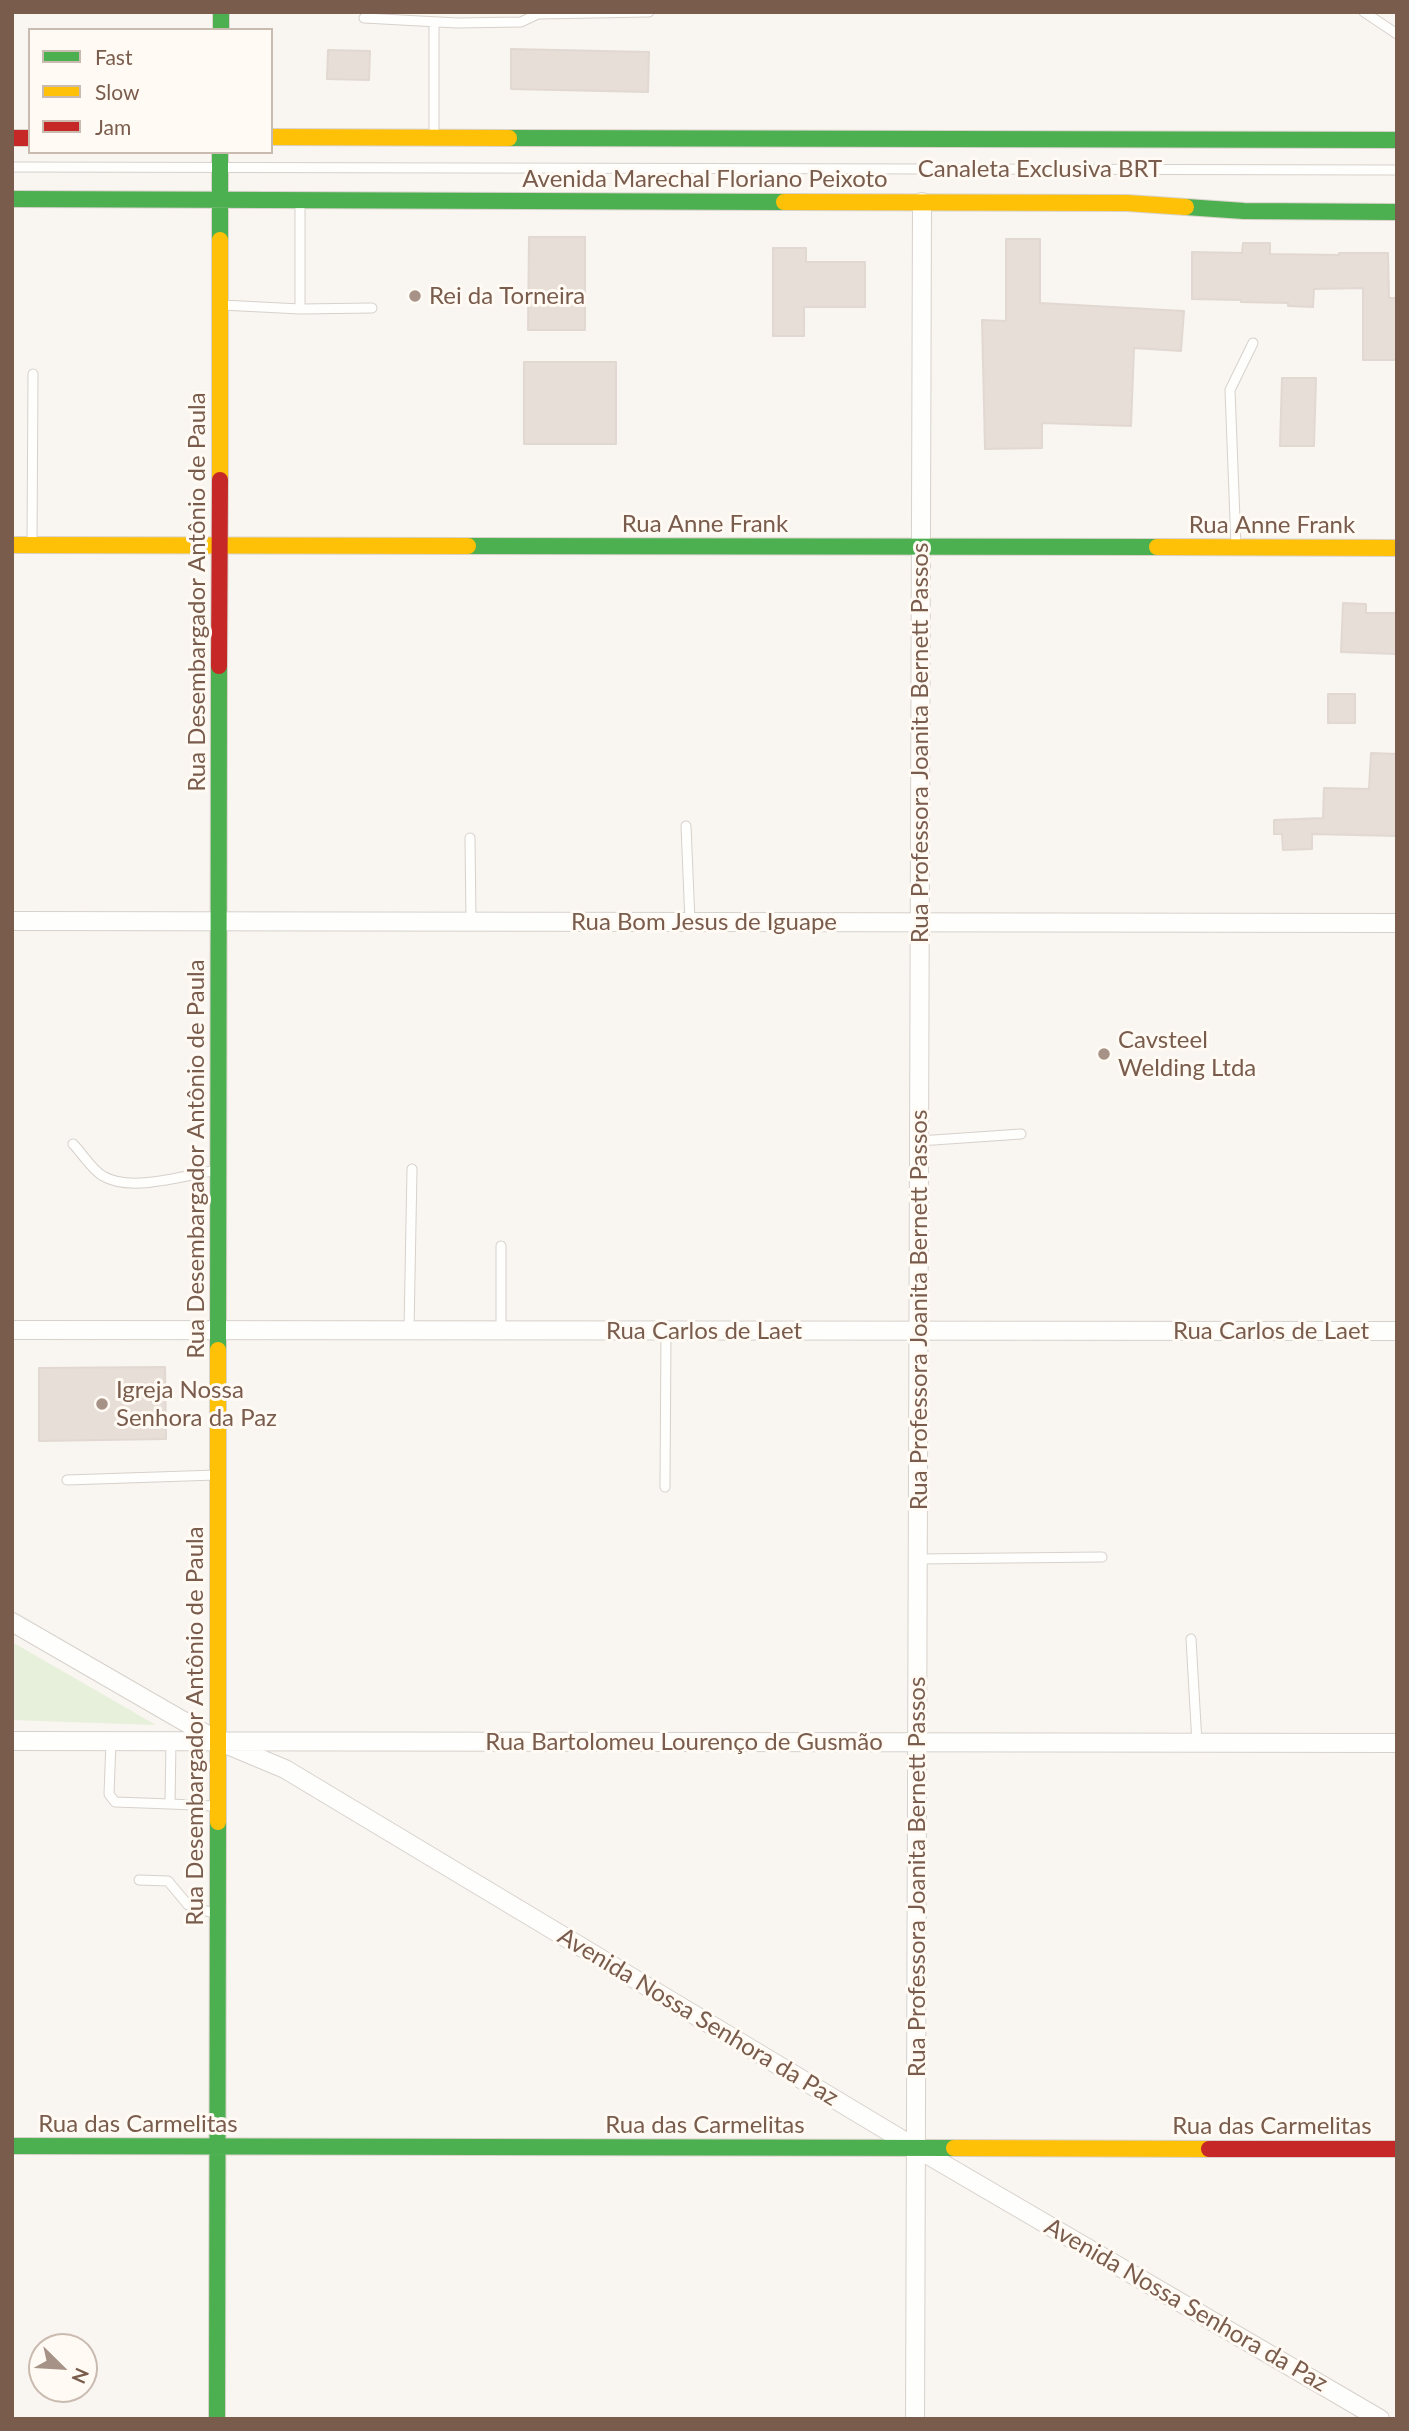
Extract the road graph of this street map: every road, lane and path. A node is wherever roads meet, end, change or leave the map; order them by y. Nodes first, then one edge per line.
1 (457, 12) edge
2 (649, 12) edge
3 (1364, 12) edge
4 (521, 17) edge
5 (364, 18) dead end
6 (434, 22) junction
7 (457, 23) junction
8 (1397, 34) edge
9 (273, 137) edge
10 (435, 137) junction
11 (1397, 140) edge
12 (220, 160) edge
13 (12, 167) edge
14 (1397, 170) edge
15 (12, 199) edge
16 (220, 200) junction
17 (300, 200) junction
18 (922, 202) junction
19 (1397, 212) edge
20 (220, 304) junction
21 (372, 308) dead end
22 (300, 309) junction
23 (1253, 342) dead end
24 (33, 374) dead end
25 (12, 545) edge
26 (32, 545) junction
27 (220, 546) junction
28 (921, 547) junction
29 (1237, 548) junction
30 (1397, 548) edge
31 (686, 826) dead end
32 (470, 838) dead end
33 (12, 920) edge
34 (219, 921) junction
35 (471, 922) junction
36 (690, 922) junction
37 (920, 922) junction
38 (1397, 923) edge
39 (1021, 1134) dead end
40 (919, 1141) junction
41 (73, 1144) dead end
42 (412, 1169) dead end
43 (219, 1170) junction
44 (501, 1246) dead end
45 (12, 1330) edge
46 (219, 1330) junction
47 (409, 1330) junction
48 (501, 1331) junction
49 (666, 1331) junction
50 (919, 1331) junction
51 (1397, 1331) edge
52 (218, 1475) junction
53 (68, 1480) dead end
54 (665, 1487) dead end
55 (1102, 1557) dead end
56 (918, 1559) junction
57 (12, 1622) edge
58 (1191, 1639) dead end
59 (12, 1741) edge
60 (111, 1741) junction
61 (172, 1741) junction
62 (218, 1741) junction
63 (917, 1742) junction
64 (1197, 1743) junction
65 (1397, 1743) edge
66 (170, 1804) junction
67 (218, 1806) junction
68 (139, 1880) dead end
69 (218, 1914) junction
70 (12, 2146) edge
71 (217, 2146) junction
72 (916, 2148) junction
73 (1397, 2149) edge
74 (217, 2419) edge
75 (915, 2419) edge
76 (1380, 2419) edge

1 - 7 lane
2 - 4 lane
3 - 8 lane
4 - 7 lane
5 - 6 lane
6 - 7 lane
6 - 10 lane
9 - 10 main road, Avenida Marechal Floriano Peixoto
10 - 11 main road, Avenida Marechal Floriano Peixoto
12 - 13 lane, Canaleta Exclusiva BRT
12 - 14 lane, Canaleta Exclusiva BRT
12 - 16 main road, Rua Desembargador Antônio de Paula
15 - 16 main road, Avenida Marechal Floriano Peixoto
16 - 17 main road, Avenida Marechal Floriano Peixoto
16 - 20 main road, Rua Desembargador Antônio de Paula
17 - 18 main road, Avenida Marechal Floriano Peixoto
17 - 22 lane
18 - 19 main road, Avenida Marechal Floriano Peixoto
18 - 28 street, Rua Professora Joanita Bernett Passos
20 - 22 lane
20 - 27 main road, Rua Desembargador Antônio de Paula
21 - 22 lane
23 - 29 lane
24 - 26 lane
25 - 26 main road, Rua Anne Frank
26 - 27 main road, Rua Anne Frank
27 - 28 main road, Rua Anne Frank
27 - 34 main road, Rua Desembargador Antônio de Paula
28 - 29 main road, Rua Anne Frank
28 - 37 street, Rua Professora Joanita Bernett Passos
29 - 30 main road, Rua Anne Frank
31 - 36 lane
32 - 35 lane
33 - 34 street, Rua Bom Jesus de Iguape
34 - 35 street, Rua Bom Jesus de Iguape
34 - 43 main road, Rua Desembargador Antônio de Paula
35 - 36 street, Rua Bom Jesus de Iguape
36 - 37 street, Rua Bom Jesus de Iguape
37 - 38 street, Rua Bom Jesus de Iguape
37 - 40 street, Rua Professora Joanita Bernett Passos
39 - 40 lane
40 - 50 street, Rua Professora Joanita Bernett Passos
41 - 43 lane
42 - 47 lane
43 - 46 main road, Rua Desembargador Antônio de Paula
44 - 48 lane
45 - 46 street, Rua Carlos de Laet
46 - 47 street, Rua Carlos de Laet
46 - 52 main road, Rua Desembargador Antônio de Paula
47 - 48 street, Rua Carlos de Laet
48 - 49 street, Rua Carlos de Laet
49 - 50 street, Rua Carlos de Laet
49 - 54 lane
50 - 51 street, Rua Carlos de Laet
50 - 56 street, Rua Professora Joanita Bernett Passos
52 - 53 lane
52 - 62 main road, Rua Desembargador Antônio de Paula
55 - 56 lane
56 - 63 street, Rua Professora Joanita Bernett Passos
57 - 62 street, Avenida Nossa Senhora da Paz
58 - 64 lane
59 - 60 street, Rua Bartolomeu Lourenço de Gusmão
60 - 61 street, Rua Bartolomeu Lourenço de Gusmão
60 - 66 lane
61 - 62 street, Rua Bartolomeu Lourenço de Gusmão
61 - 66 lane
62 - 63 street, Rua Bartolomeu Lourenço de Gusmão
62 - 67 main road, Rua Desembargador Antônio de Paula
62 - 72 street, Avenida Nossa Senhora da Paz
63 - 64 street, Rua Bartolomeu Lourenço de Gusmão
63 - 72 street, Rua Professora Joanita Bernett Passos
64 - 65 street, Rua Bartolomeu Lourenço de Gusmão
66 - 67 lane
67 - 69 main road, Rua Desembargador Antônio de Paula
68 - 69 lane
69 - 71 main road, Rua Desembargador Antônio de Paula
70 - 71 main road, Rua das Carmelitas
71 - 72 main road, Rua das Carmelitas
71 - 74 main road, Rua Desembargador Antônio de Paula
72 - 73 main road, Rua das Carmelitas
72 - 75 street, Rua Professora Joanita Bernett Passos
72 - 76 street, Avenida Nossa Senhora da Paz

